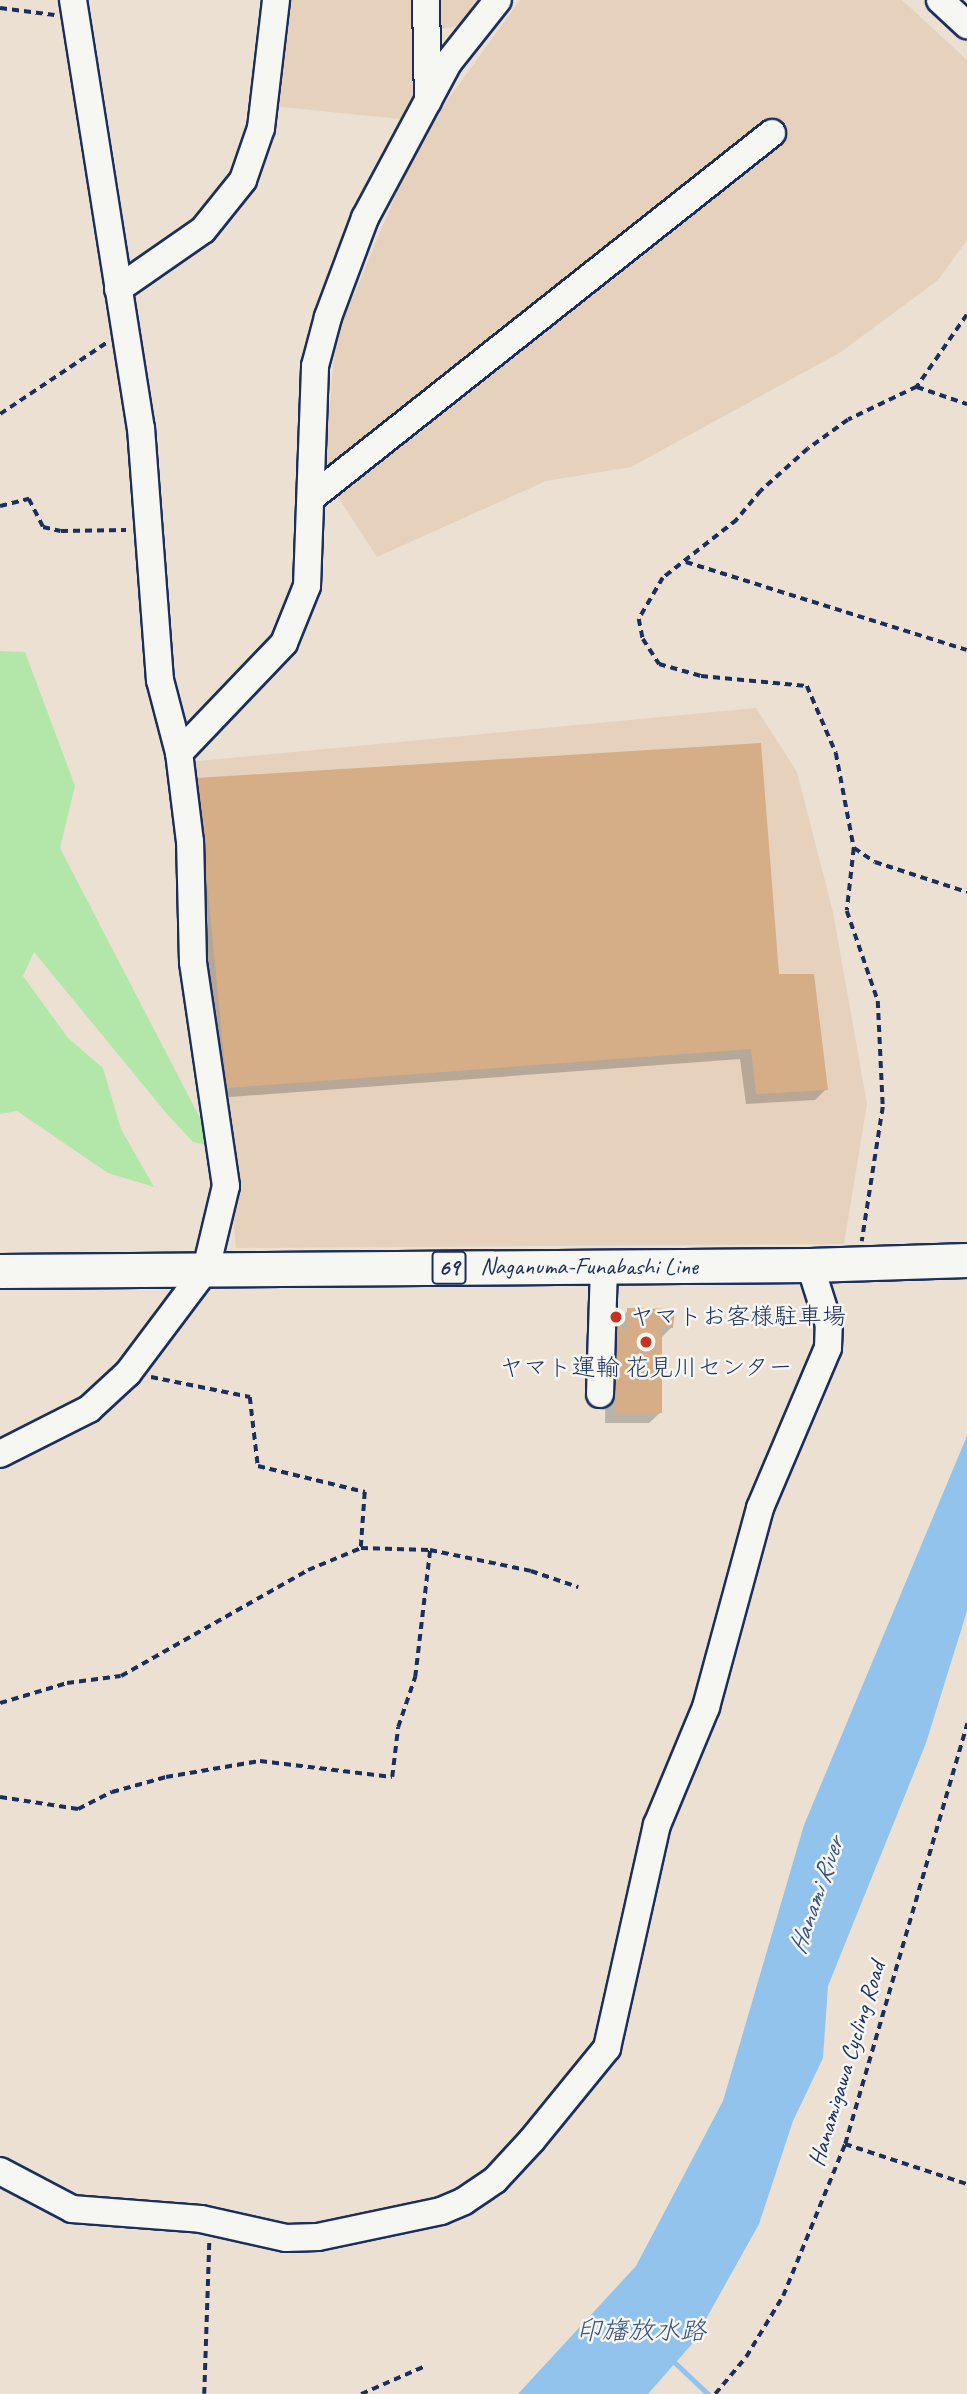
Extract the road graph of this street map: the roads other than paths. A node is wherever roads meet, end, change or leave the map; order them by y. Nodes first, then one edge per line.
1 (276, 0) edge
2 (426, 0) edge
3 (498, 0) edge
4 (940, 0) edge
5 (74, 9) edge
6 (967, 25) edge
7 (429, 102) junction
8 (772, 133) dead end
9 (118, 289) junction
10 (311, 498) junction
11 (179, 753) junction
12 (967, 1260) edge
13 (810, 1265) junction
14 (604, 1268) junction
15 (206, 1269) junction
16 (0, 1271) edge
17 (600, 1394) dead end
18 (0, 1454) edge
19 (0, 2171) edge

1 - 9 street
2 - 7 street
3 - 7 street
4 - 6 street
5 - 9 street
7 - 10 street
8 - 10 street
9 - 11 street
10 - 11 street
11 - 15 street
12 - 13 main road, Naganuma-Funabashi Line / 69
13 - 14 main road, Naganuma-Funabashi Line / 69
13 - 19 street
14 - 15 main road, Naganuma-Funabashi Line / 69
14 - 17 street
15 - 16 main road, Naganuma-Funabashi Line / 69
15 - 18 street

